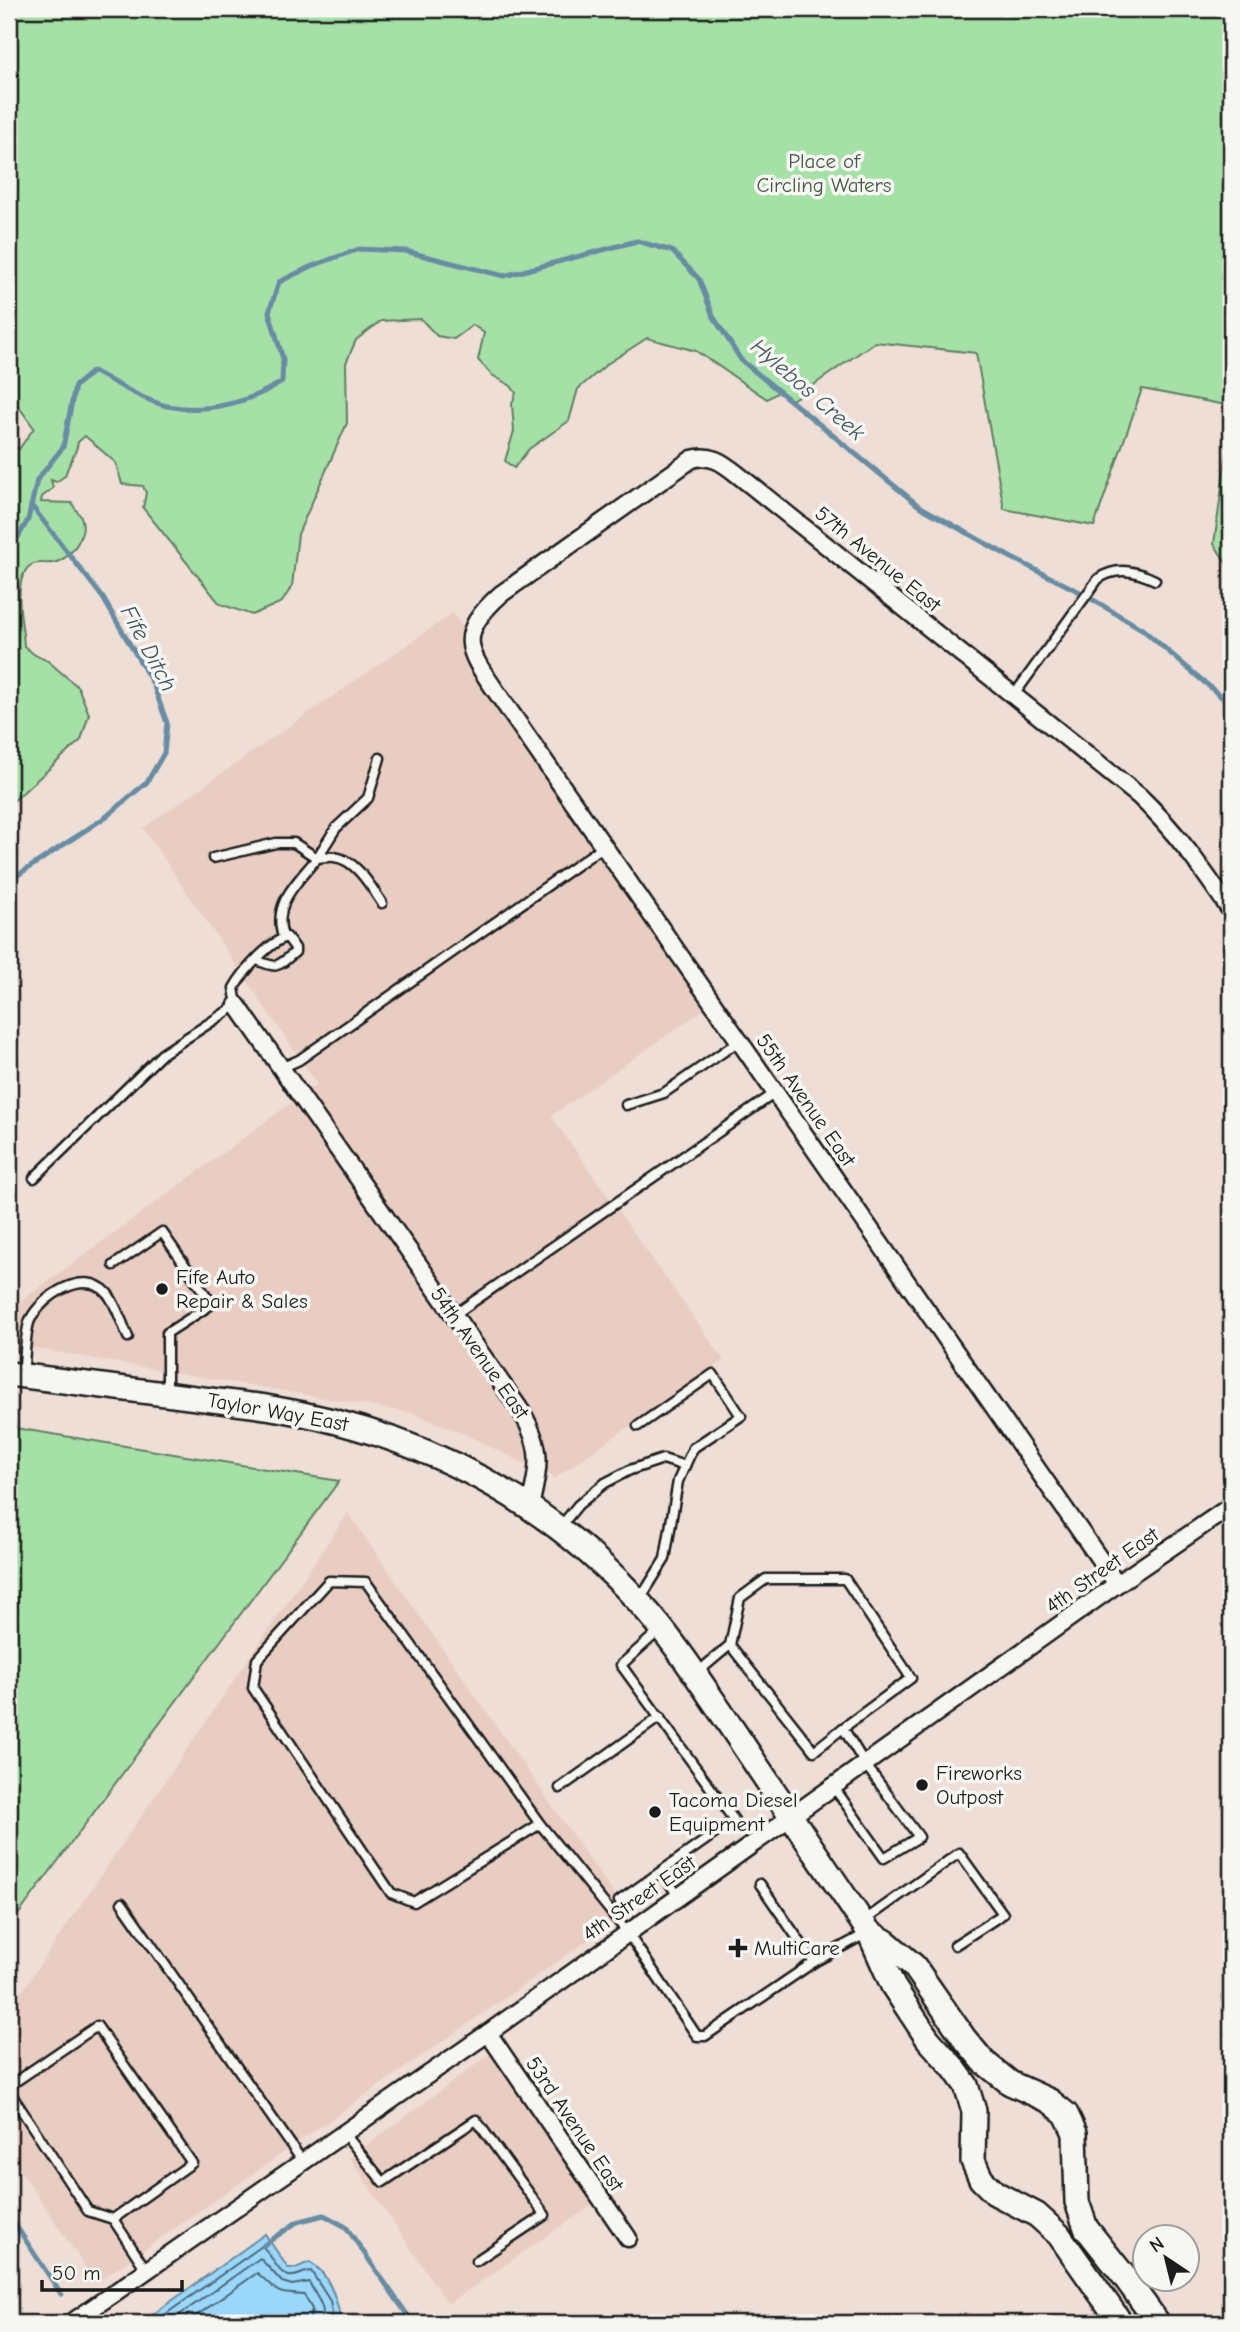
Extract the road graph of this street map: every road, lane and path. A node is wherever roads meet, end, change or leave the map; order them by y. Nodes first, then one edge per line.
1 (1155, 580) dead end
2 (470, 634) joint
3 (1014, 695) junction
4 (380, 758) dead end
5 (604, 846) junction
6 (213, 858) dead end
7 (317, 858) junction
8 (382, 903) dead end
9 (1231, 911) edge
10 (283, 937) junction
11 (257, 960) junction
12 (237, 1005) junction
13 (739, 1041) junction
14 (281, 1068) junction
15 (775, 1093) junction
16 (626, 1105) dead end
17 (34, 1178) dead end
18 (114, 1265) dead end
19 (454, 1315) junction
20 (128, 1337) dead end
21 (16, 1375) edge
22 (167, 1394) junction
23 (638, 1426) dead end
24 (685, 1466) junction
25 (1231, 1506) edge
26 (530, 1507) junction
27 (559, 1528) junction
28 (1117, 1584) junction
29 (639, 1602) junction
30 (662, 1629) junction
31 (730, 1644) junction
32 (695, 1674) junction
33 (660, 1717) junction
34 (843, 1728) junction
35 (865, 1764) junction
36 (833, 1786) junction
37 (560, 1788) dead end
38 (791, 1816) junction
39 (540, 1824) junction
40 (662, 1872) junction
41 (760, 1884) dead end
42 (678, 1896) junction
43 (620, 1901) dead end
44 (122, 1903) dead end
45 (866, 1927) junction
46 (627, 1932) junction
47 (955, 1945) dead end
48 (814, 1962) junction
49 (488, 2033) junction
50 (9, 2089) edge
51 (344, 2133) junction
52 (303, 2162) junction
53 (113, 2219) junction
54 (628, 2238) dead end
55 (476, 2261) dead end
56 (147, 2271) junction
57 (71, 2323) edge
58 (1121, 2323) edge
59 (1158, 2323) edge

1 - 3 lane
2 - 3 street, 57th Avenue East
2 - 5 street, 55th Avenue East
3 - 9 street, 57th Avenue East
4 - 7 lane
5 - 13 street, 55th Avenue East
5 - 14 lane
6 - 7 lane
7 - 8 lane
7 - 10 lane
10 - 11 lane
10 - 11 lane
11 - 12 lane
12 - 14 street, 54th Avenue East
12 - 17 lane
13 - 15 street, 55th Avenue East
13 - 16 lane
14 - 19 street, 54th Avenue East
15 - 19 lane
15 - 28 street, 55th Avenue East
18 - 22 lane
19 - 26 street, 54th Avenue East
20 - 21 lane
21 - 22 main road, Taylor Way East
22 - 26 main road, Taylor Way East
23 - 24 lane
24 - 27 lane
24 - 29 lane
25 - 28 street, 4th Street East
26 - 27 main road
27 - 29 main road
28 - 35 street, 4th Street East
29 - 30 main road
30 - 32 main road
30 - 33 lane
31 - 32 lane
31 - 34 lane
31 - 34 lane
32 - 38 main road
33 - 37 lane
33 - 40 lane
34 - 35 lane
35 - 36 street, 4th Street East
35 - 36 lane
36 - 38 street, 4th Street East
38 - 42 street, 4th Street East
38 - 45 main road
39 - 39 lane
39 - 46 lane
40 - 42 lane
40 - 43 lane
41 - 48 lane
42 - 46 street, 4th Street East
44 - 52 lane
45 - 47 lane
45 - 48 lane
45 - 58 main road
45 - 59 main road
46 - 48 lane
46 - 49 street, 4th Street East
49 - 51 street, 4th Street East
49 - 54 street, 53rd Avenue East
50 - 53 lane
50 - 53 lane
51 - 52 street, 4th Street East
51 - 55 lane
52 - 56 street, 4th Street East
53 - 56 lane
56 - 57 street, 4th Street East

